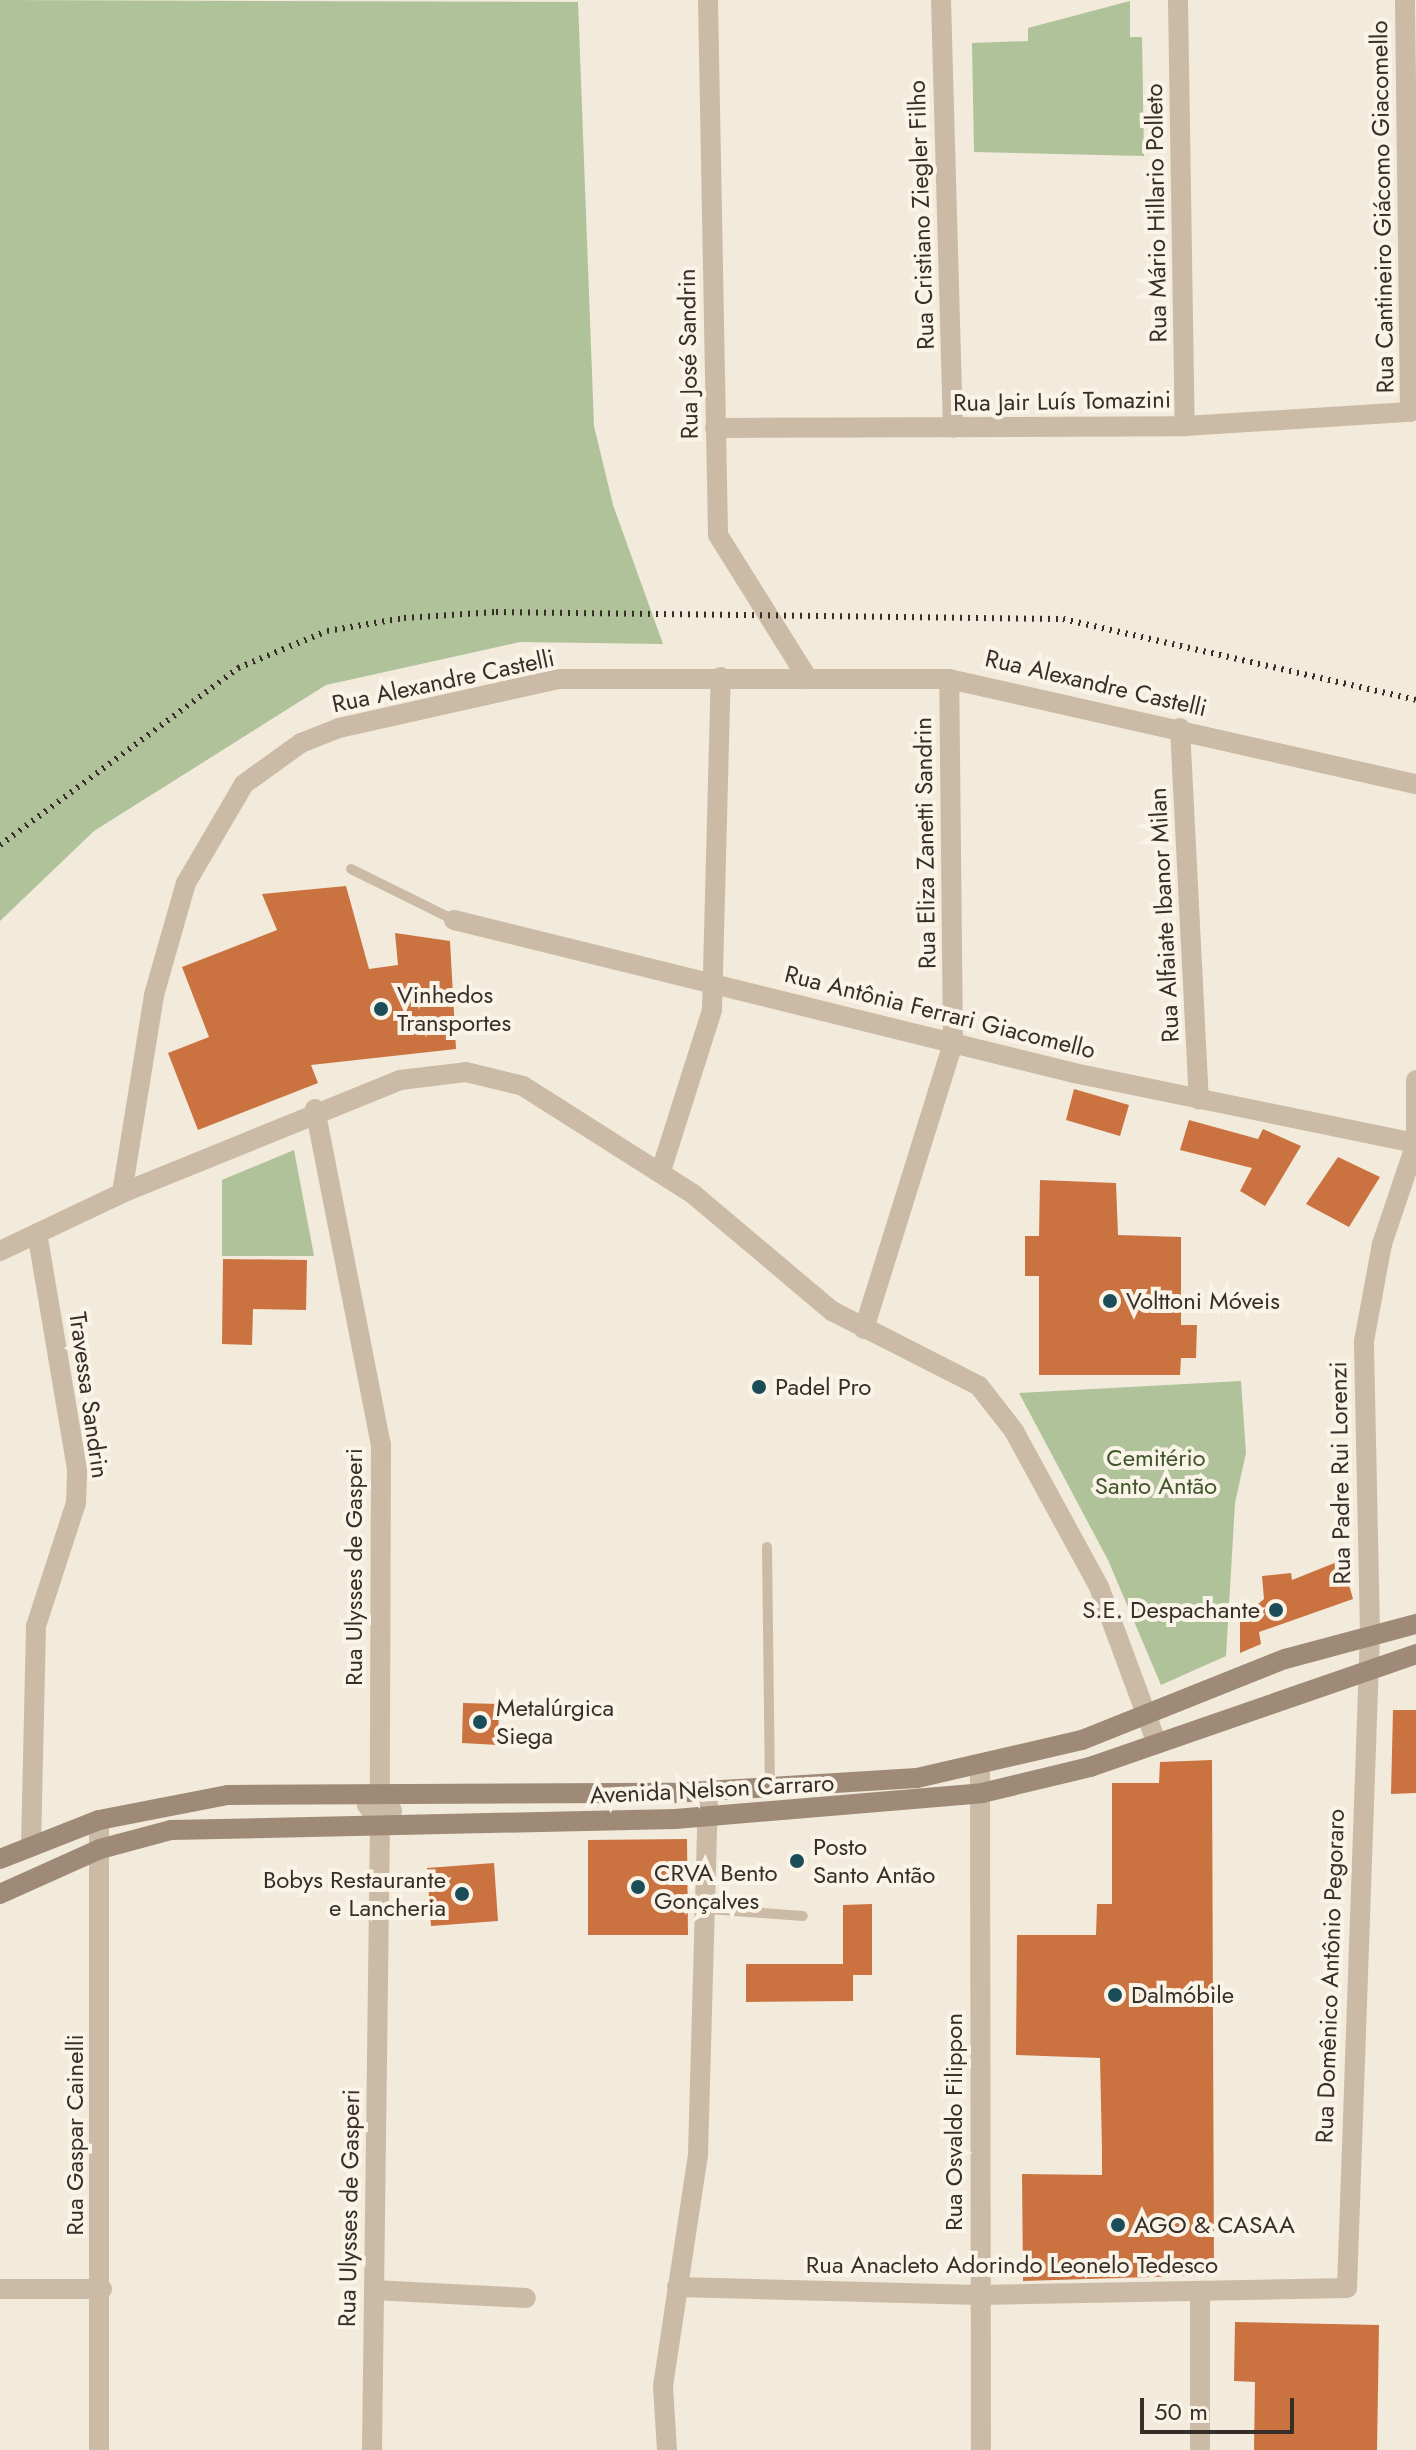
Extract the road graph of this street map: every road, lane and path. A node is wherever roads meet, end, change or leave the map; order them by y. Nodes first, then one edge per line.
1 (708, 0) edge
2 (941, 0) edge
3 (1178, 0) edge
4 (1405, 0) edge
5 (1410, 412) joint
6 (1185, 426) junction
7 (715, 428) junction
8 (953, 428) junction
9 (721, 677) junction
10 (808, 679) junction
11 (949, 679) junction
12 (1180, 728) junction
13 (1416, 784) edge
14 (351, 869) dead end
15 (454, 920) joint
16 (715, 983) junction
17 (953, 1043) junction
18 (1416, 1080) edge
19 (1199, 1100) junction
20 (315, 1109) junction
21 (1416, 1143) edge
22 (661, 1171) junction
23 (122, 1193) junction
24 (37, 1233) junction
25 (0, 1251) edge
26 (864, 1329) junction
27 (767, 1547) dead end
28 (1416, 1624) edge
29 (1370, 1632) junction
30 (1416, 1654) edge
31 (1366, 1667) junction
32 (1146, 1716) junction
33 (1082, 1740) junction
34 (1157, 1744) junction
35 (980, 1764) junction
36 (1090, 1767) junction
37 (829, 1784) junction
38 (770, 1787) junction
39 (380, 1791) junction
40 (708, 1791) junction
41 (673, 1793) junction
42 (982, 1793) junction
43 (835, 1810) junction
44 (709, 1817) junction
45 (675, 1819) junction
46 (99, 1820) junction
47 (380, 1823) junction
48 (31, 1847) junction
49 (100, 1849) junction
50 (0, 1859) edge
51 (32, 1878) junction
52 (0, 1894) edge
53 (709, 1909) junction
54 (803, 1916) dead end
55 (677, 2287) junction
56 (1347, 2288) joint
57 (0, 2289) edge
58 (102, 2289) junction
59 (374, 2290) junction
60 (1200, 2293) junction
61 (980, 2295) junction
62 (526, 2298) dead end
63 (99, 2450) edge
64 (372, 2450) edge
65 (667, 2450) edge
66 (981, 2450) edge
67 (1200, 2450) edge

1 - 7 street, Rua José Sandrin
2 - 8 street, Rua Cristiano Ziegler Filho
3 - 6 street, Rua Mário Hillario Polleto
4 - 5 street, Rua Cantineiro Giácomo Giacomello
5 - 6 street, Rua Jair Luís Tomazini
6 - 8 street, Rua Jair Luís Tomazini
7 - 8 street, Rua Jair Luís Tomazini
7 - 10 street, Rua José Sandrin
9 - 10 street, Rua Alexandre Castelli
9 - 16 street
9 - 23 street, Rua Alexandre Castelli
10 - 11 street, Rua Alexandre Castelli
11 - 12 street, Rua Alexandre Castelli
11 - 17 street, Rua Eliza Zanetti Sandrin
12 - 13 street, Rua Alexandre Castelli
12 - 19 street, Rua Alfaiate Ibanor Milan
14 - 15 lane
15 - 16 street, Rua Antônia Ferrari Giacomello
16 - 17 street, Rua Antônia Ferrari Giacomello
16 - 22 street
17 - 19 street, Rua Antônia Ferrari Giacomello
17 - 26 street, Rua Eliza Zanetti Sandrin
18 - 21 street, Rua Padre Rui Lorenzi
19 - 21 street, Rua Antônia Ferrari Giacomello
20 - 22 street
20 - 23 street
20 - 39 street, Rua Ulysses de Gasperi
21 - 29 street, Rua Padre Rui Lorenzi
22 - 26 street
23 - 24 street
24 - 25 street
24 - 48 street, Travessa Sandrin
26 - 32 street
27 - 38 lane
28 - 29 main road, Avenida Nelson Carraro
29 - 31 street, Rua Padre Rui Lorenzi
29 - 32 main road, Avenida Nelson Carraro
30 - 31 main road, Avenida Nelson Carraro
31 - 34 main road, Avenida Nelson Carraro
31 - 56 street, Rua Domênico Antônio Pegoraro
32 - 33 main road, Avenida Nelson Carraro
32 - 34 street
33 - 35 main road, Avenida Nelson Carraro
33 - 36 main road
34 - 36 main road, Avenida Nelson Carraro
35 - 37 main road, Avenida Nelson Carraro
35 - 42 street, Rua Osvaldo Filippon
36 - 42 main road, Avenida Nelson Carraro
37 - 38 main road, Avenida Nelson Carraro
37 - 43 main road
38 - 40 main road, Avenida Nelson Carraro
39 - 41 main road, Avenida Nelson Carraro
39 - 46 main road, Avenida Nelson Carraro
39 - 47 street, Rua Ulysses de Gasperi
40 - 41 main road, Avenida Nelson Carraro
40 - 44 street
41 - 45 main road
42 - 43 main road, Avenida Nelson Carraro
42 - 61 street, Rua Osvaldo Filippon
43 - 44 main road, Avenida Nelson Carraro
44 - 45 main road, Avenida Nelson Carraro
44 - 53 street
45 - 47 main road, Avenida Nelson Carraro
46 - 48 main road, Avenida Nelson Carraro
46 - 49 street, Rua Gaspar Cainelli
47 - 49 main road, Avenida Nelson Carraro
47 - 59 street, Rua Ulysses de Gasperi
48 - 50 main road, Avenida Nelson Carraro
48 - 51 main road
49 - 51 main road, Avenida Nelson Carraro
49 - 58 street, Rua Gaspar Cainelli
51 - 52 main road, Avenida Nelson Carraro
53 - 54 lane
53 - 55 street
55 - 61 street, Rua Anacleto Adorindo Leonelo Tedesco
55 - 65 street
56 - 60 street, Rua Anacleto Adorindo Leonelo Tedesco
57 - 58 street
58 - 63 street, Rua Gaspar Cainelli
59 - 62 street
59 - 64 street, Rua Ulysses de Gasperi
60 - 61 street, Rua Anacleto Adorindo Leonelo Tedesco
60 - 67 street
61 - 66 street, Rua Osvaldo Filippon

